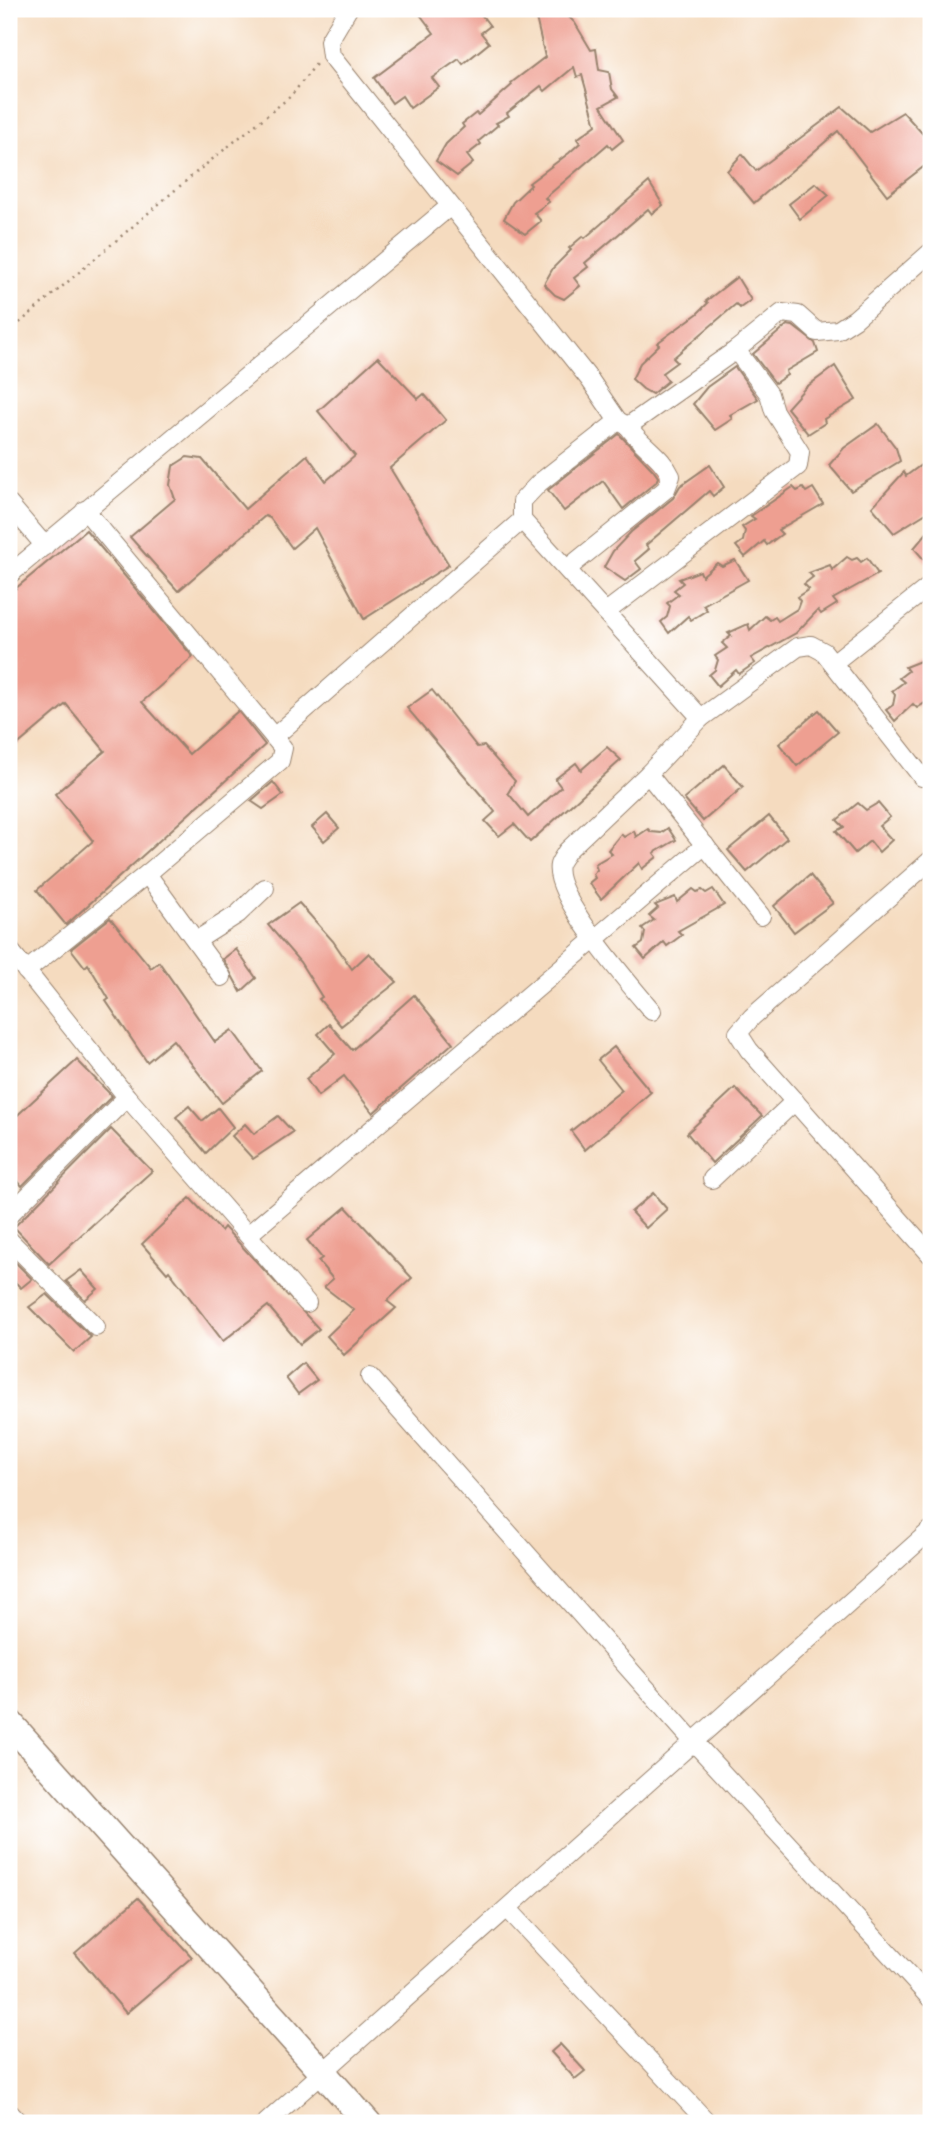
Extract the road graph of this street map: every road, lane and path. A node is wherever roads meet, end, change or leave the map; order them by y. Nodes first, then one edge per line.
1 (348, 9) edge
2 (331, 56) junction
3 (449, 207) junction
4 (931, 252) edge
5 (9, 332) edge
6 (736, 350) junction
7 (623, 424) junction
8 (9, 504) edge
9 (85, 510) junction
10 (522, 520) junction
11 (45, 546) junction
12 (567, 569) junction
13 (9, 575) edge
14 (931, 585) edge
15 (606, 612) junction
16 (833, 663) junction
17 (701, 718) junction
18 (274, 737) junction
19 (648, 774) junction
20 (922, 777) dead end
21 (705, 845) junction
22 (931, 860) edge
23 (147, 874) junction
24 (265, 888) dead end
25 (761, 916) dead end
26 (197, 940) junction
27 (594, 940) junction
28 (9, 949) edge
29 (26, 971) junction
30 (222, 977) dead end
31 (652, 1011) dead end
32 (127, 1097) junction
33 (795, 1101) junction
34 (712, 1179) dead end
35 (9, 1215) edge
36 (248, 1235) junction
37 (9, 1240) edge
38 (931, 1255) edge
39 (307, 1303) dead end
40 (96, 1326) dead end
41 (370, 1377) dead end
42 (931, 1530) edge
43 (9, 1721) edge
44 (692, 1740) junction
45 (508, 1909) junction
46 (931, 1999) edge
47 (322, 2073) junction
48 (9, 2112) edge
49 (19, 2123) edge
50 (266, 2123) edge
51 (368, 2123) edge
52 (708, 2123) edge

1 - 2 street
2 - 3 street
2 - 5 path
3 - 7 street
3 - 9 street
4 - 6 street
6 - 7 street
6 - 15 street
7 - 10 street
7 - 12 street
8 - 11 street
9 - 11 street
9 - 18 street
10 - 12 street
10 - 18 street
11 - 13 street
12 - 15 street
14 - 16 street
15 - 17 street
16 - 17 street
16 - 20 street
17 - 19 street
18 - 23 street
19 - 21 street
19 - 27 street
21 - 25 street
21 - 27 street
22 - 33 street
23 - 26 street
23 - 29 street
24 - 26 street
26 - 30 street
27 - 31 street
27 - 36 street
28 - 29 street
29 - 32 street
32 - 35 street
32 - 36 street
33 - 34 street
33 - 38 street
36 - 39 street
37 - 40 street
41 - 44 street
42 - 44 street
43 - 47 main road
44 - 45 street
44 - 46 street
45 - 47 street
45 - 52 street
47 - 50 street
47 - 51 main road
48 - 49 street

